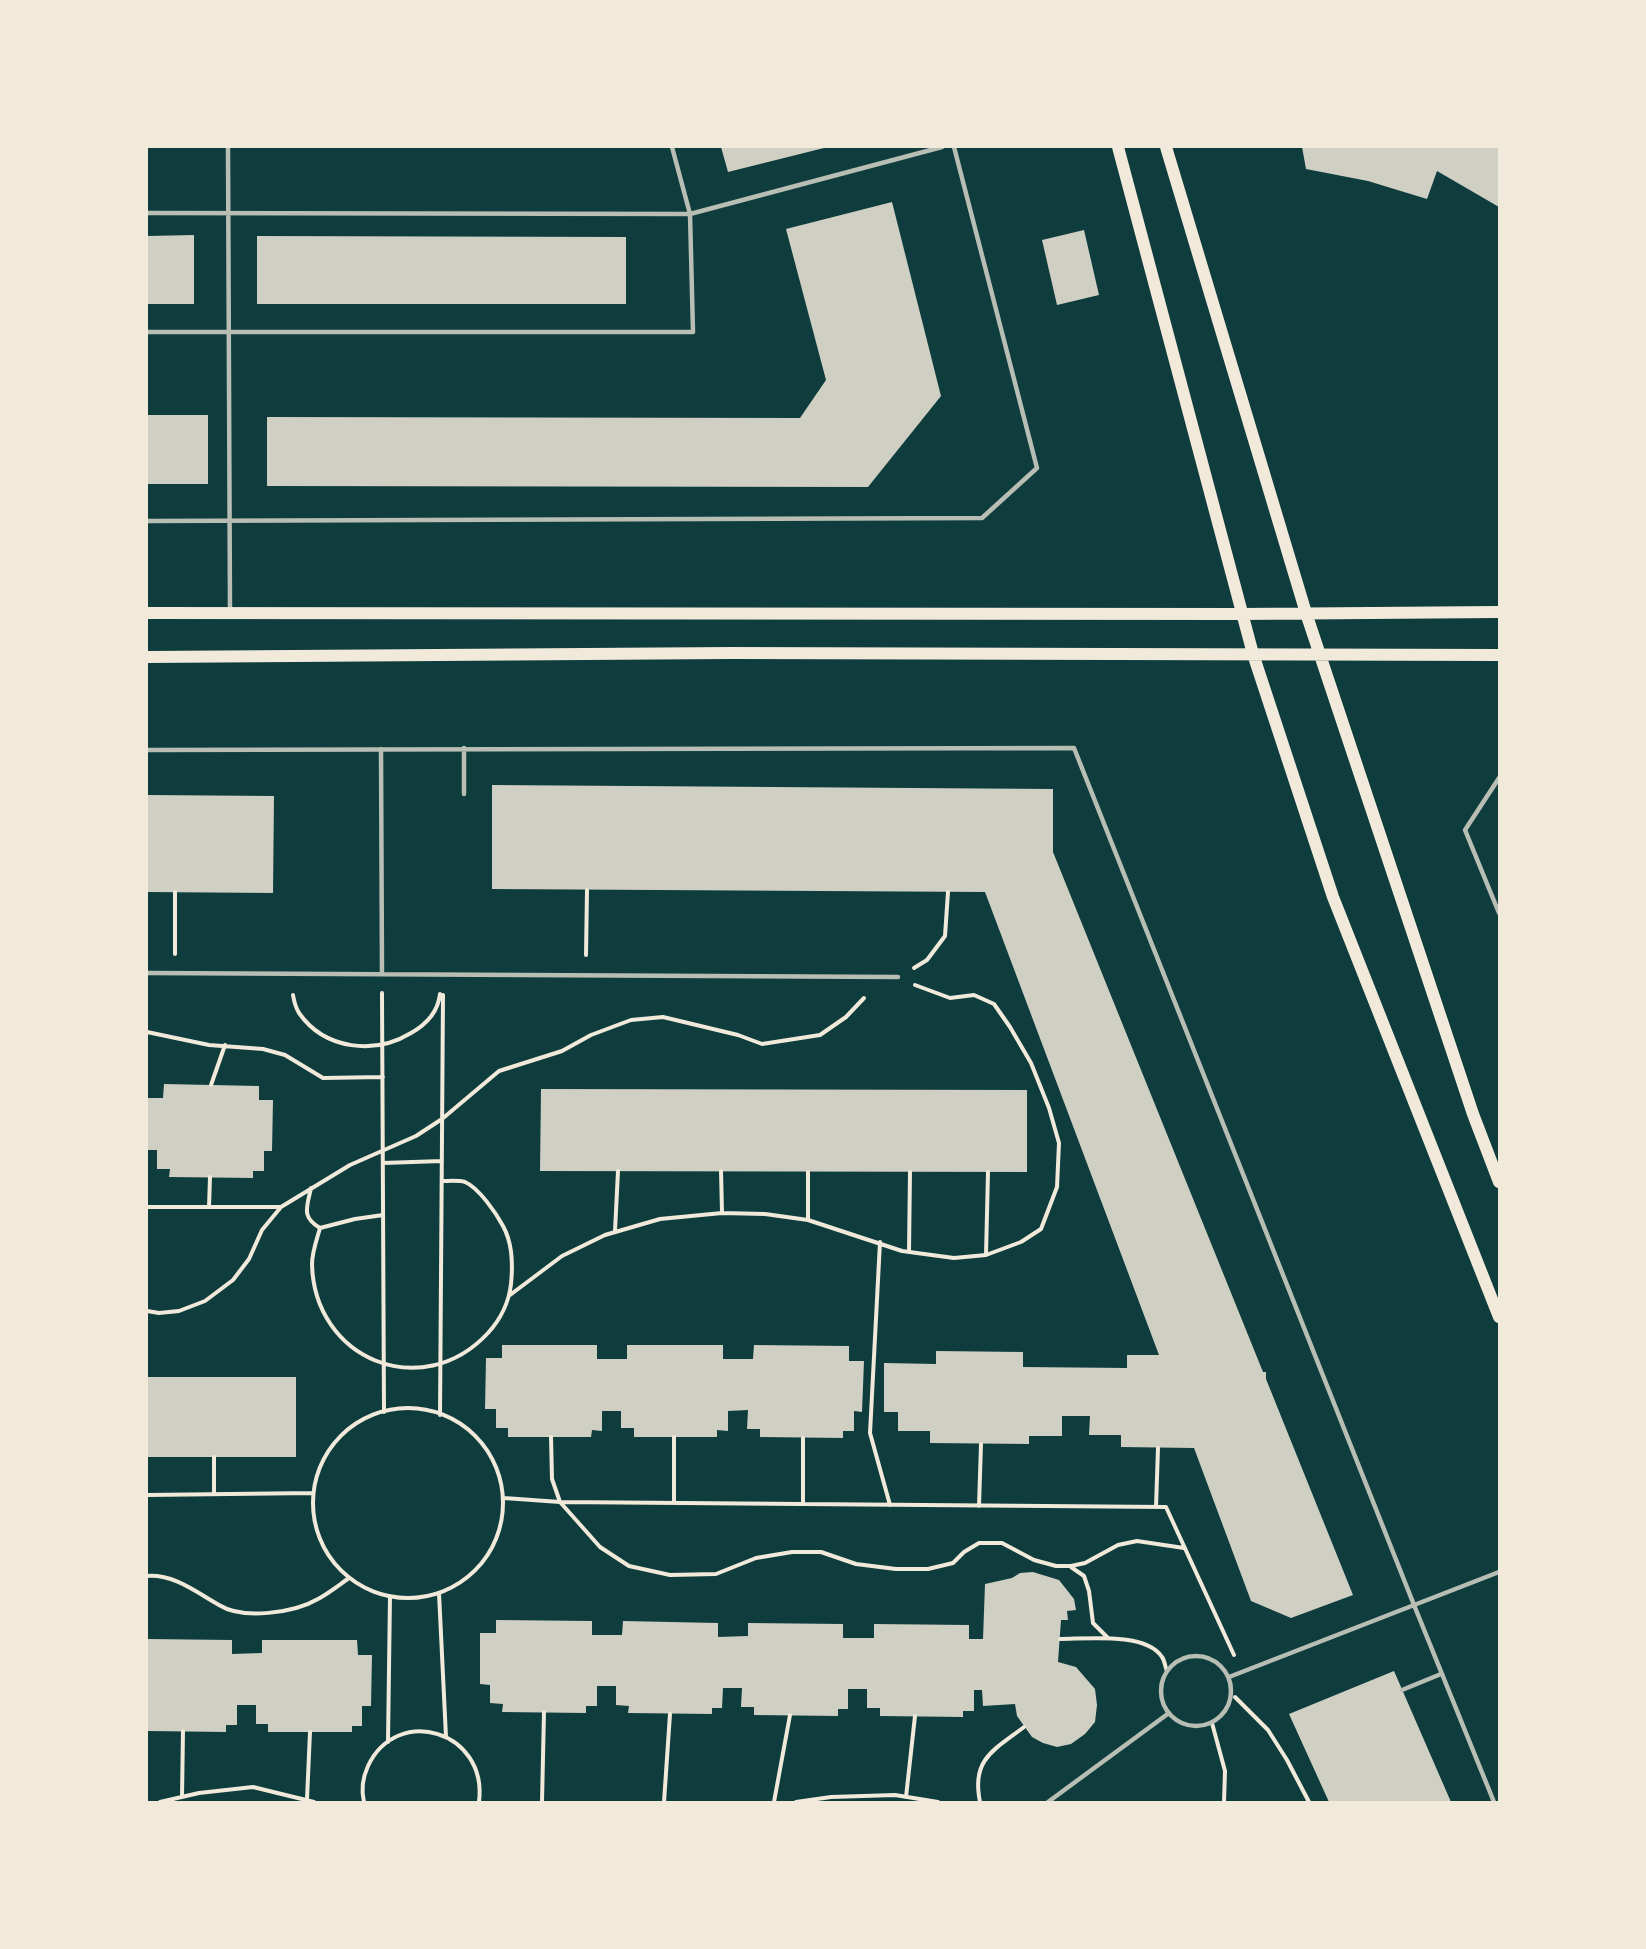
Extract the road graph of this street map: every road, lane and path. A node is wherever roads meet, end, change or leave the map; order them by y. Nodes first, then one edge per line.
1 (228, 147) edge
2 (672, 147) edge
3 (942, 147) edge
4 (954, 147) edge
5 (1118, 147) edge
6 (1166, 147) edge
7 (229, 212) junction
8 (147, 213) edge
9 (690, 213) junction
10 (147, 332) edge
11 (230, 332) junction
12 (147, 521) edge
13 (230, 521) junction
14 (1499, 612) edge
15 (147, 613) edge
16 (230, 613) junction
17 (1306, 613) junction
18 (1241, 614) junction
19 (1253, 654) junction
20 (1320, 654) junction
21 (1499, 656) edge
22 (147, 657) edge
23 (464, 748) junction
24 (381, 749) junction
25 (147, 750) edge
26 (1499, 778) edge
27 (464, 795) dead end
28 (587, 890) dead end
29 (175, 892) dead end
30 (948, 892) dead end
31 (1499, 913) edge
32 (147, 973) edge
33 (175, 973) junction
34 (286, 974) junction
35 (382, 975) junction
36 (443, 975) junction
37 (586, 976) junction
38 (867, 977) junction
39 (898, 977) junction
40 (147, 1032) edge
41 (225, 1045) junction
42 (383, 1077) junction
43 (211, 1085) dead end
44 (442, 1119) junction
45 (383, 1151) junction
46 (442, 1161) junction
47 (383, 1163) junction
48 (618, 1171) dead end
49 (721, 1171) dead end
50 (808, 1172) dead end
51 (910, 1172) dead end
52 (988, 1172) dead end
53 (210, 1177) dead end
54 (442, 1181) junction
55 (1499, 1182) edge
56 (311, 1188) junction
57 (147, 1207) edge
58 (209, 1207) junction
59 (282, 1207) junction
60 (722, 1213) junction
61 (383, 1215) junction
62 (808, 1220) junction
63 (320, 1228) junction
64 (615, 1231) junction
65 (879, 1242) junction
66 (909, 1252) junction
67 (986, 1255) junction
68 (510, 1295) junction
69 (147, 1311) edge
70 (1499, 1317) edge
71 (384, 1412) junction
72 (441, 1415) junction
73 (551, 1437) dead end
74 (674, 1437) dead end
75 (803, 1438) dead end
76 (981, 1444) dead end
77 (1158, 1448) dead end
78 (214, 1457) dead end
79 (313, 1493) junction
80 (214, 1494) junction
81 (147, 1495) edge
82 (504, 1498) junction
83 (560, 1502) junction
84 (674, 1503) junction
85 (803, 1504) junction
86 (890, 1505) junction
87 (979, 1506) junction
88 (1156, 1507) junction
89 (1185, 1548) junction
90 (1071, 1566) junction
91 (1499, 1572) edge
92 (147, 1576) edge
93 (349, 1578) junction
94 (439, 1593) junction
95 (390, 1596) junction
96 (1414, 1605) junction
97 (1108, 1638) junction
98 (1060, 1639) dead end
99 (1167, 1671) junction
100 (1241, 1672) junction
101 (1441, 1674) junction
102 (1229, 1677) junction
103 (1402, 1690) dead end
104 (1232, 1694) junction
105 (544, 1712) dead end
106 (1169, 1713) junction
107 (670, 1714) dead end
108 (790, 1715) dead end
109 (915, 1716) dead end
110 (1212, 1723) junction
111 (1024, 1727) dead end
112 (183, 1731) dead end
113 (310, 1732) dead end
114 (446, 1737) junction
115 (388, 1742) junction
116 (182, 1797) junction
117 (906, 1797) junction
118 (307, 1799) junction
119 (160, 1802) edge
120 (314, 1802) edge
121 (364, 1802) edge
122 (479, 1802) edge
123 (542, 1802) edge
124 (664, 1802) edge
125 (774, 1802) edge
126 (796, 1802) edge
127 (938, 1802) edge
128 (980, 1802) edge
129 (1048, 1802) edge
130 (1224, 1802) edge
131 (1309, 1802) edge
132 (1494, 1802) edge

1 - 7 lane
2 - 9 lane
3 - 9 lane
4 - 13 lane
5 - 18 main road
6 - 17 main road
7 - 8 lane
7 - 9 lane
7 - 11 lane
9 - 11 lane
10 - 11 lane
11 - 13 lane
12 - 13 lane
13 - 16 lane
14 - 17 main road
15 - 16 main road
16 - 18 main road
17 - 18 main road
17 - 20 main road
18 - 19 main road
19 - 20 main road
19 - 22 main road
19 - 70 main road
20 - 21 main road
20 - 55 main road
23 - 24 lane
23 - 27 lane
23 - 96 lane
24 - 25 lane
24 - 35 lane
26 - 31 lane
28 - 37 path
29 - 33 path
30 - 39 path
32 - 33 lane
33 - 34 lane
34 - 35 lane
34 - 36 path
35 - 36 lane
35 - 42 path
36 - 37 lane
36 - 44 path
37 - 38 lane
38 - 39 lane
38 - 44 path
39 - 67 path
40 - 41 path
41 - 42 path
41 - 43 path
42 - 45 path
44 - 45 path
44 - 46 path
45 - 47 path
45 - 56 path
46 - 47 path
46 - 54 path
47 - 61 path
48 - 64 path
49 - 60 path
50 - 62 path
51 - 66 path
52 - 67 path
53 - 58 path
54 - 68 path
54 - 72 path
56 - 59 path
56 - 63 path
57 - 58 path
58 - 59 path
59 - 69 path
60 - 62 path
60 - 64 path
61 - 63 path
61 - 71 path
62 - 65 path
63 - 68 path
64 - 68 path
65 - 66 path
65 - 86 path
66 - 67 path
71 - 72 path
71 - 79 path
72 - 82 path
73 - 83 path
74 - 84 path
75 - 85 path
76 - 87 path
77 - 88 path
78 - 80 path
79 - 80 path
79 - 93 path
80 - 81 path
82 - 83 path
82 - 94 path
83 - 84 path
83 - 90 path
84 - 85 path
85 - 86 path
86 - 87 path
87 - 88 path
88 - 89 path
89 - 90 path
89 - 100 path
90 - 97 path
91 - 96 lane
92 - 93 path
93 - 95 path
94 - 95 path
94 - 114 path
95 - 115 path
96 - 100 lane
96 - 101 lane
97 - 98 path
97 - 99 path
99 - 102 lane
99 - 106 lane
100 - 102 lane
101 - 103 lane
101 - 132 lane
102 - 104 lane
104 - 110 lane
104 - 131 path
105 - 123 path
106 - 110 lane
106 - 129 lane
107 - 124 path
108 - 125 path
109 - 117 path
110 - 130 path
111 - 128 path
112 - 116 path
113 - 118 path
114 - 115 path
114 - 122 path
115 - 121 path
116 - 118 path
116 - 119 path
117 - 126 path
117 - 127 path
118 - 120 path

